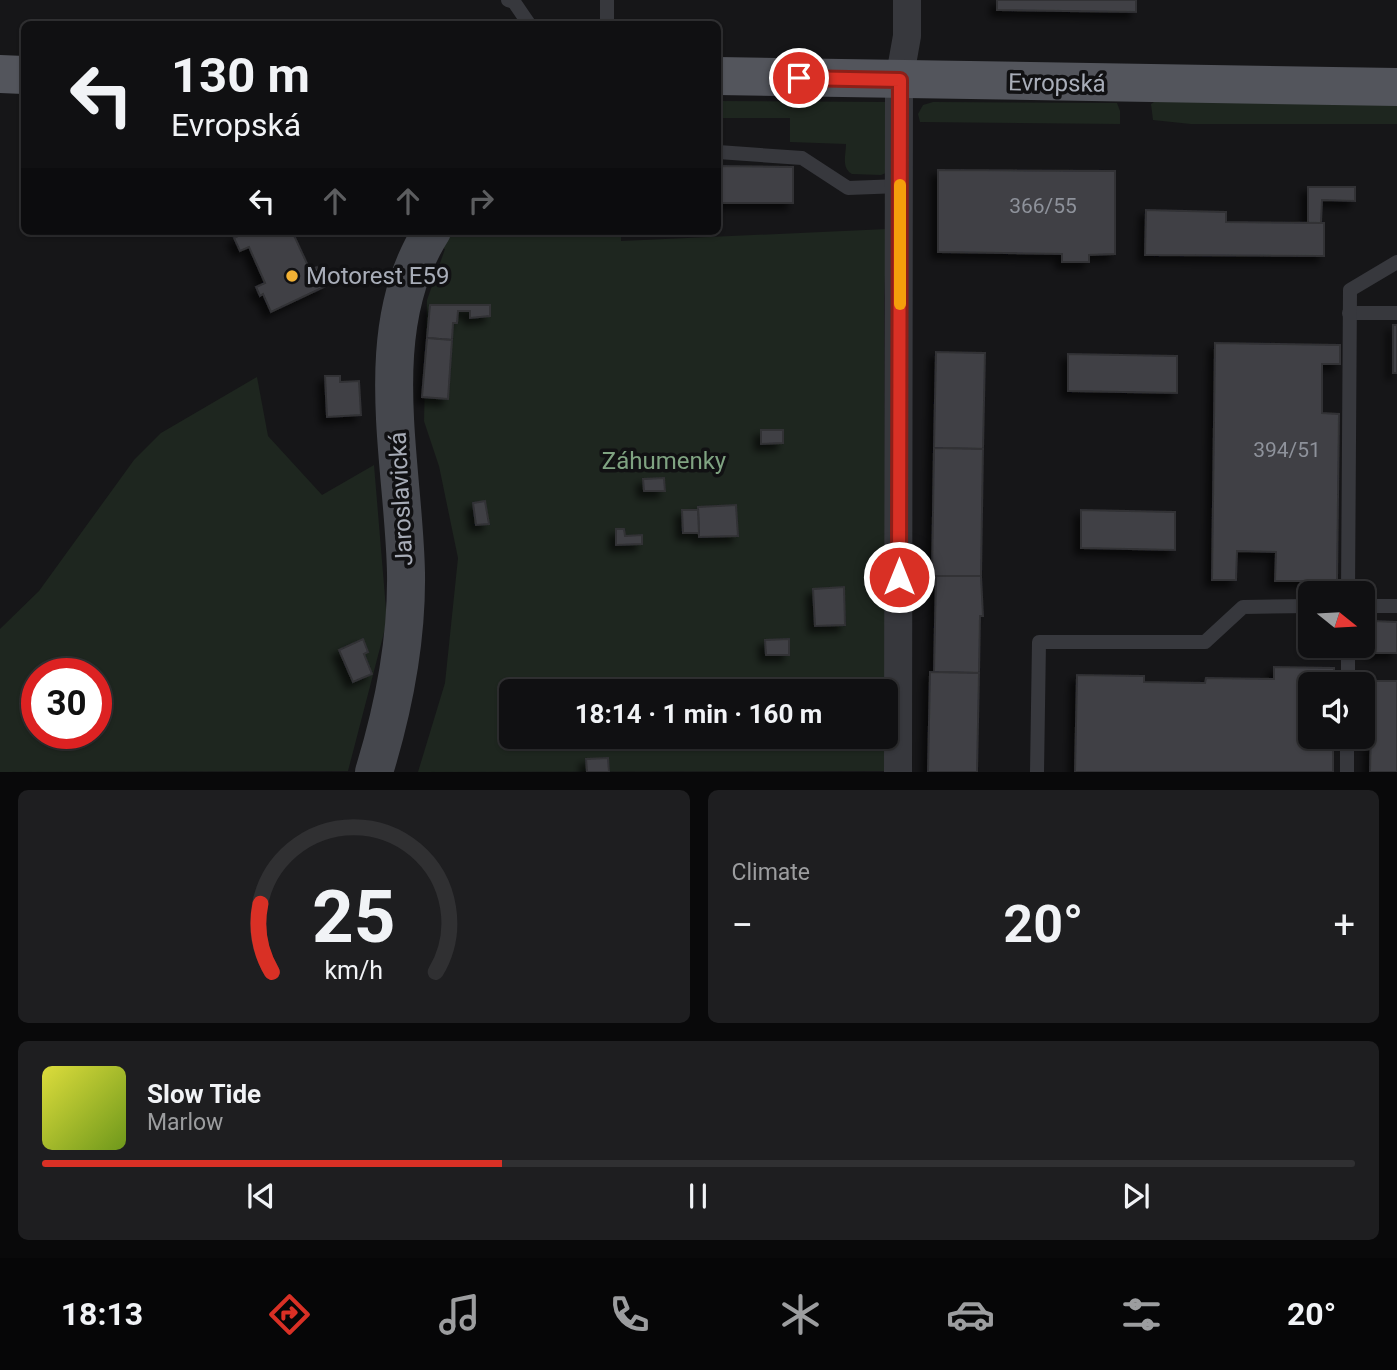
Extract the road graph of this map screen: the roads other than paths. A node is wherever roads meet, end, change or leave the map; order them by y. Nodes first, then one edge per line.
1 (508, 0) edge
2 (607, 0) edge
3 (907, 0) edge
4 (527, 21) edge
5 (607, 21) edge
6 (0, 74) edge
7 (21, 75) edge
8 (721, 76) edge
9 (900, 80) junction
10 (1397, 86) edge
11 (721, 152) edge
12 (900, 186) junction
13 (430, 235) edge
14 (1397, 262) edge
15 (1349, 313) junction
16 (1397, 313) edge
17 (1348, 581) edge
18 (1298, 606) edge
19 (1376, 606) edge
20 (1397, 606) edge
21 (1347, 749) edge
22 (374, 772) edge
23 (898, 772) edge
24 (1037, 772) edge
25 (1347, 772) edge

1 - 4 lane
2 - 5 lane
3 - 9 street
6 - 7 main road
8 - 9 main road, Evropská
9 - 10 main road, Evropská
9 - 12 street
11 - 12 lane
12 - 23 street
13 - 22 street, Jaroslavická
14 - 15 lane
15 - 16 lane
15 - 17 lane
18 - 24 lane
19 - 20 lane
21 - 25 lane

